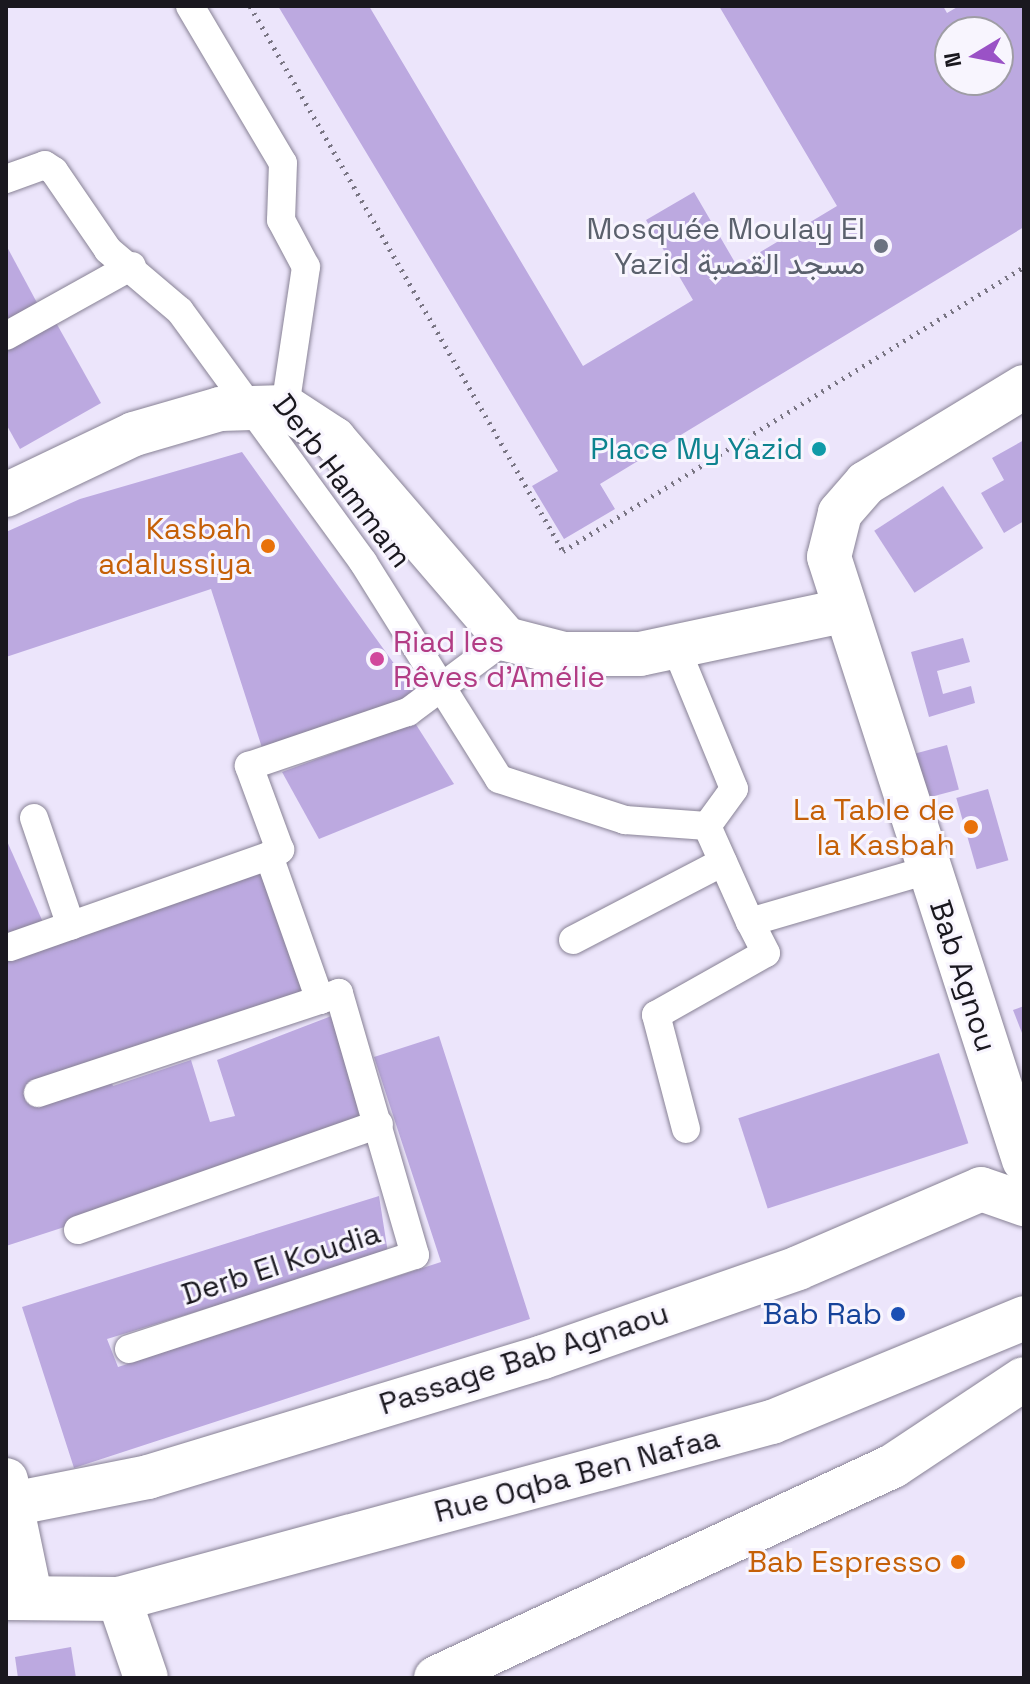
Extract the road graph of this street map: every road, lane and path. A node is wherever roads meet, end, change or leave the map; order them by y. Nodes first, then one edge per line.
1 (190, 6) edge
2 (250, 6) edge
3 (6, 179) edge
4 (132, 266) junction
5 (1024, 267) edge
6 (6, 336) edge
7 (1024, 387) edge
8 (265, 408) junction
9 (6, 495) edge
10 (842, 611) junction
11 (506, 639) junction
12 (676, 648) junction
13 (445, 686) junction
14 (34, 818) dead end
15 (707, 826) junction
16 (269, 856) junction
17 (723, 862) junction
18 (928, 870) junction
19 (750, 922) junction
20 (71, 926) junction
21 (573, 940) dead end
22 (10, 947) dead end
23 (320, 1000) junction
24 (38, 1093) dead end
25 (379, 1124) junction
26 (686, 1129) dead end
27 (1024, 1160) edge
28 (1024, 1204) edge
29 (78, 1230) dead end
30 (1024, 1318) edge
31 (129, 1349) dead end
32 (1024, 1379) edge
33 (9, 1492) edge
34 (18, 1597) edge
35 (119, 1599) junction
36 (146, 1678) edge
37 (436, 1678) edge

1 - 8 lane
2 - 5 path
3 - 4 lane, Derb Hammam
4 - 6 lane
4 - 8 lane, Derb Hammam
7 - 10 street, Bab Agnou
8 - 9 street
8 - 11 street
8 - 13 lane, Derb Hammam
10 - 12 street
10 - 18 street, Bab Agnou
11 - 12 street
11 - 13 lane
12 - 15 lane
13 - 15 lane, Derb Hammam
13 - 16 lane
14 - 20 lane
15 - 17 lane
16 - 20 lane
16 - 23 lane
17 - 19 lane
17 - 21 lane
18 - 19 lane
18 - 27 street, Bab Agnou
19 - 26 lane
20 - 22 lane
23 - 24 lane
23 - 25 lane, Derb El Koudia
25 - 29 lane
25 - 31 lane, Derb El Koudia
28 - 33 street, Passage Bab Agnaou
30 - 35 street, Rue Oqba Ben Nafaa
32 - 37 street
33 - 34 street
34 - 35 street, Rue Oqba Ben Nafaa
35 - 36 street

